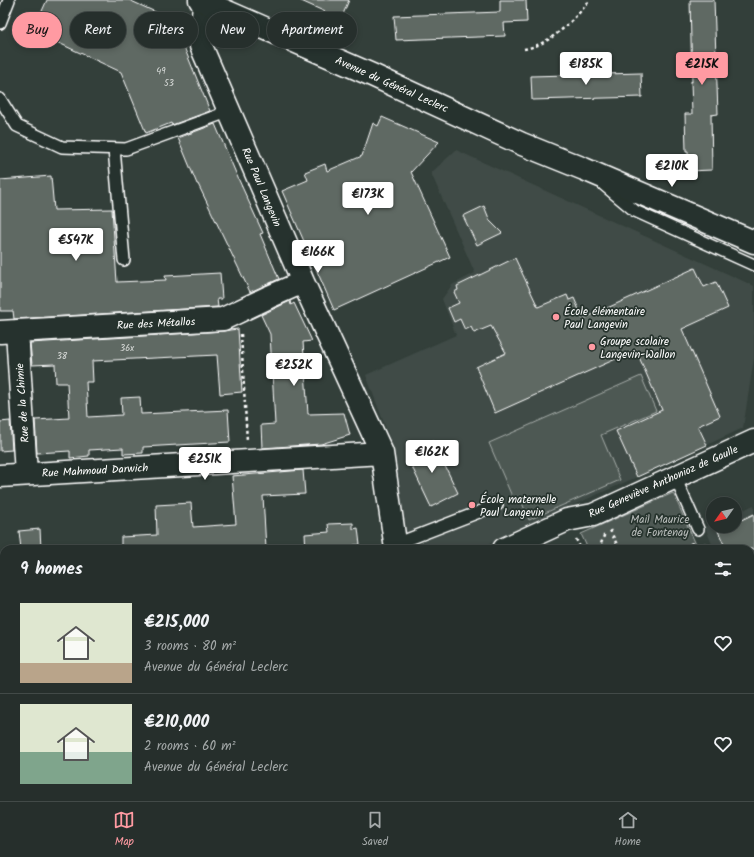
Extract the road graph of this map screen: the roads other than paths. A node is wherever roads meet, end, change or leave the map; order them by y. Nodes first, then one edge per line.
1 (9, 0) edge
2 (202, 1) edge
3 (0, 23) edge
4 (0, 99) edge
5 (230, 111) junction
6 (114, 149) junction
7 (584, 168) junction
8 (754, 242) edge
9 (124, 260) dead end
10 (754, 265) edge
11 (303, 282) junction
12 (9, 332) edge
13 (754, 441) edge
14 (382, 453) junction
15 (26, 474) junction
16 (0, 476) edge
17 (675, 477) junction
18 (497, 505) dead end
19 (698, 529) dead end
20 (396, 545) edge
21 (401, 545) edge
22 (514, 545) edge

1 - 3 lane
2 - 5 street, Rue Paul Langevin
2 - 7 street, Avenue du Général Leclerc
4 - 6 lane
5 - 6 lane
5 - 11 street, Rue Paul Langevin
6 - 9 lane
7 - 8 street, Avenue du Général Leclerc
7 - 10 lane, Avenue du Général Leclerc
11 - 12 street, Rue des Métallos
11 - 14 street, Rue Paul Langevin
12 - 15 street, Rue de la Chimie
13 - 17 street, Rue Geneviève Anthonioz de Gaulle
14 - 15 street, Rue Mahmoud Darwich
14 - 20 street, Rue Paul Langevin
15 - 16 street, Rue Mahmoud Darwich
17 - 19 lane
17 - 22 street, Rue Geneviève Anthonioz de Gaulle
18 - 21 lane

